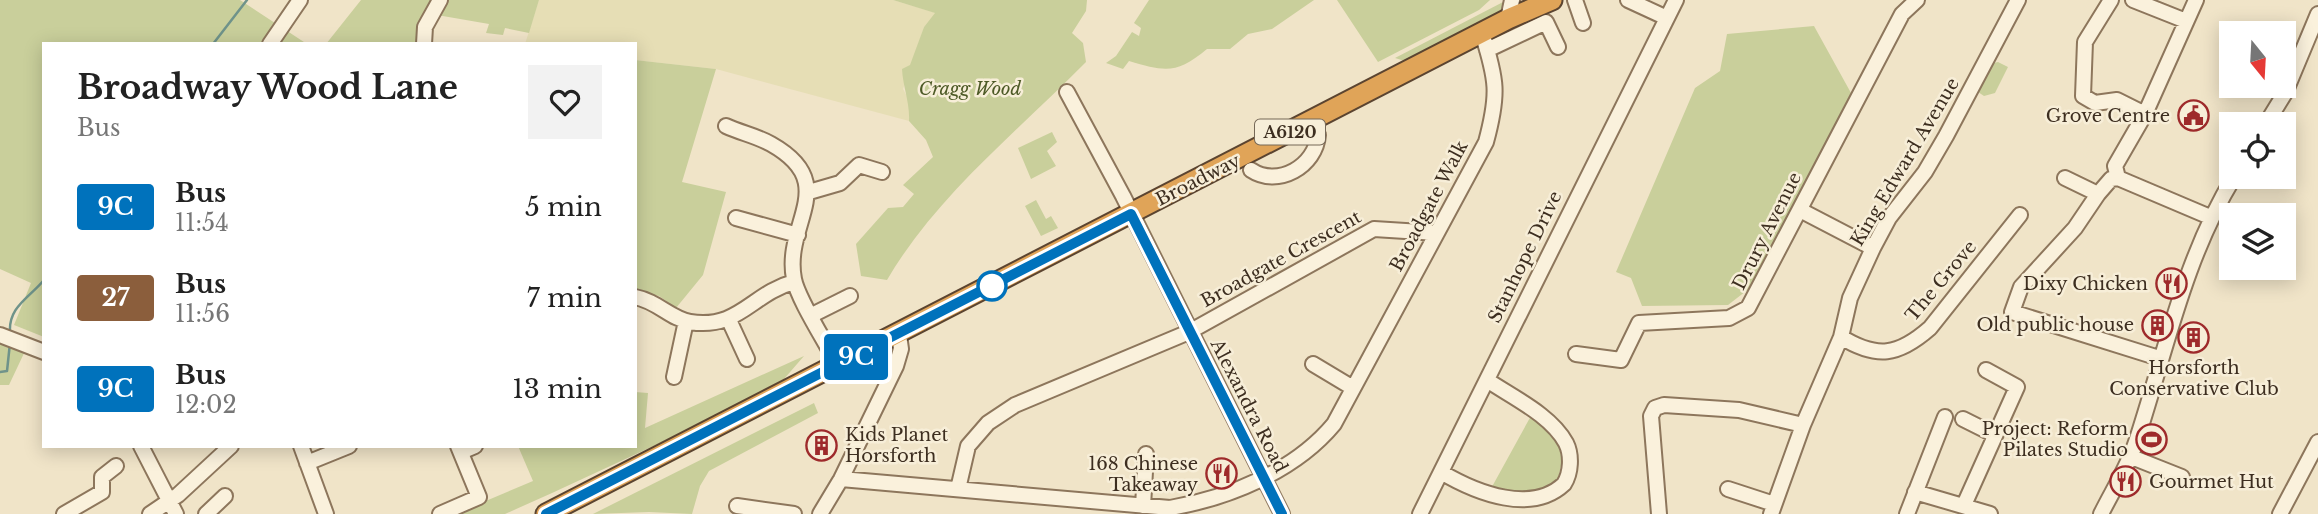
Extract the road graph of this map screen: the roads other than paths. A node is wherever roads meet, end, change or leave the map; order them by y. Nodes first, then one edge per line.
1 (300, 0) edge
2 (440, 0) edge
3 (1575, 0) edge
4 (1628, 0) edge
5 (1675, 0) edge
6 (1917, 0) edge
7 (2018, 0) edge
8 (2111, 0) edge
9 (2133, 0) edge
10 (2196, 0) edge
11 (1545, 9) edge
12 (1510, 10) edge
13 (2318, 14) edge
14 (1667, 18) junction
15 (2186, 21) junction
16 (1583, 23) dead end
17 (271, 42) edge
18 (424, 42) edge
19 (1485, 42) junction
20 (1559, 47) dead end
21 (1067, 92) dead end
22 (2273, 112) edge
23 (2145, 114) junction
24 (732, 134) dead end
25 (1318, 135) dead end
26 (1251, 170) dead end
27 (883, 172) dead end
28 (2118, 177) junction
29 (2065, 178) dead end
30 (2227, 189) edge
31 (809, 192) junction
32 (2098, 194) junction
33 (1800, 210) junction
34 (1131, 214) junction
35 (2020, 215) dead end
36 (2210, 217) junction
37 (736, 218) dead end
38 (1437, 233) junction
39 (797, 235) junction
40 (1873, 248) junction
41 (794, 282) junction
42 (850, 296) dead end
43 (637, 298) edge
44 (812, 315) junction
45 (729, 320) junction
46 (686, 321) junction
47 (1189, 332) junction
48 (0, 335) edge
49 (899, 335) junction
50 (1841, 337) junction
51 (42, 351) edge
52 (1577, 354) dead end
53 (2159, 358) junction
54 (747, 359) dead end
55 (1313, 365) dead end
56 (838, 366) junction
57 (1986, 370) dead end
58 (674, 377) dead end
59 (1487, 380) junction
60 (1353, 388) junction
61 (1945, 418) dead end
62 (1963, 419) dead end
63 (1803, 425) junction
64 (1995, 435) junction
65 (2318, 442) edge
66 (142, 448) edge
67 (229, 448) edge
68 (302, 448) edge
69 (344, 448) edge
70 (459, 449) edge
71 (1146, 454) dead end
72 (2129, 456) junction
73 (307, 463) junction
74 (116, 466) dead end
75 (1441, 472) junction
76 (1264, 477) junction
77 (2182, 477) dead end
78 (841, 479) junction
79 (958, 489) junction
80 (1728, 489) dead end
81 (1915, 492) junction
82 (225, 496) dead end
83 (168, 499) junction
84 (1964, 505) junction
85 (737, 506) dead end
86 (1143, 506) junction
87 (1772, 509) edge
88 (1909, 513) edge
89 (64, 514) edge
90 (150, 514) edge
91 (177, 514) edge
92 (206, 514) edge
93 (326, 514) edge
94 (440, 514) edge
95 (546, 514) edge
96 (794, 514) edge
97 (820, 514) edge
98 (1282, 514) edge
99 (1420, 514) edge
100 (1659, 514) edge
101 (1990, 514) edge
102 (2101, 514) edge
103 (2280, 514) edge

1 - 17 street
2 - 18 street
3 - 16 street
4 - 14 street
5 - 14 street, Stanhope Drive
6 - 33 street, Drury Avenue
7 - 40 street, King Edward Avenue
8 - 23 street
9 - 15 street
10 - 15 street
11 - 12 highway, Broadway / A6120
11 - 19 street
11 - 20 street
12 - 19 highway, Broadway / A6120
13 - 22 street
14 - 59 street, Stanhope Drive
15 - 23 street
19 - 34 highway, Broadway / A6120
19 - 38 street, Broadgate Walk
21 - 34 street, Alexandra Road
23 - 28 street
24 - 31 street
25 - 26 street
27 - 31 street
28 - 32 street
28 - 36 street
29 - 32 street
30 - 36 street
31 - 39 street
32 - 53 street
33 - 40 street
33 - 52 street, Drury Avenue
34 - 47 street, Alexandra Road
34 - 49 highway, Broadway / A6120
35 - 50 street, The Grove
36 - 53 street
37 - 39 street
38 - 47 street, Broadgate Crescent
38 - 60 street, Broadgate Walk
39 - 41 street
40 - 50 street, King Edward Avenue
41 - 44 street
41 - 45 street
42 - 44 street
43 - 46 street
44 - 56 street
45 - 46 street
45 - 54 street
46 - 58 street
47 - 76 street, Alexandra Road
47 - 79 street, Broadgate Crescent
48 - 51 street
49 - 56 highway, Broadway / A6120
49 - 78 street
50 - 63 street, King Edward Avenue
53 - 72 street
55 - 60 street
56 - 95 highway, Broadway / A6120
57 - 64 street
59 - 75 street, Stanhope Drive
59 - 75 street
60 - 76 street, Broadgate Walk
61 - 81 street
62 - 64 street
63 - 87 street, King Edward Avenue
63 - 100 street
64 - 84 street
65 - 103 street
66 - 83 street
67 - 83 street
68 - 73 street
69 - 73 street
70 - 94 street
71 - 86 street
72 - 77 street
72 - 102 street
73 - 93 street
74 - 89 street
75 - 99 street, Stanhope Drive
76 - 86 street, Broadgate Walk
76 - 98 street, Alexandra Road
78 - 79 street, Broadgate Walk
78 - 97 street
79 - 86 street, Broadgate Walk
80 - 87 street, King Edward Avenue
81 - 84 street
81 - 88 street
82 - 92 street
83 - 90 street
83 - 91 street
84 - 101 street
85 - 96 street

